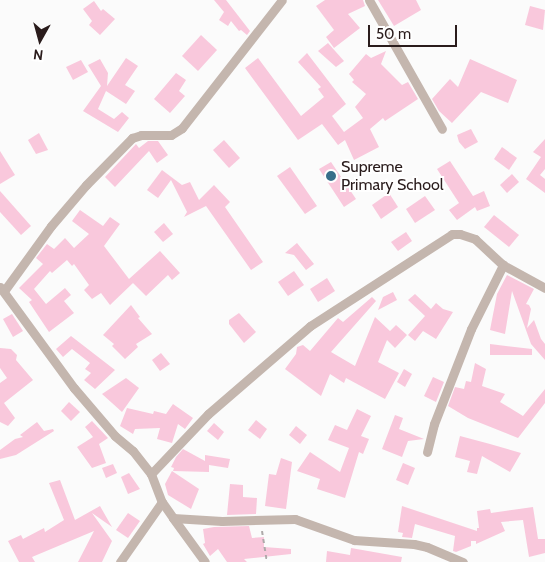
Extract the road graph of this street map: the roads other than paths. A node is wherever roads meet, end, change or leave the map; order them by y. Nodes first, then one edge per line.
1 (282, 0) edge
2 (369, 0) edge
3 (442, 129) dead end
4 (503, 264) junction
5 (545, 288) edge
6 (2, 289) edge
7 (427, 452) dead end
8 (150, 474) junction
9 (162, 502) junction
10 (173, 518) junction
11 (120, 562) edge
12 (205, 562) edge
13 (462, 562) edge

1 - 6 street
2 - 3 street
4 - 5 street
4 - 7 street
4 - 8 street
6 - 8 street
8 - 9 street
9 - 10 street
9 - 11 street
10 - 12 street
10 - 13 street

